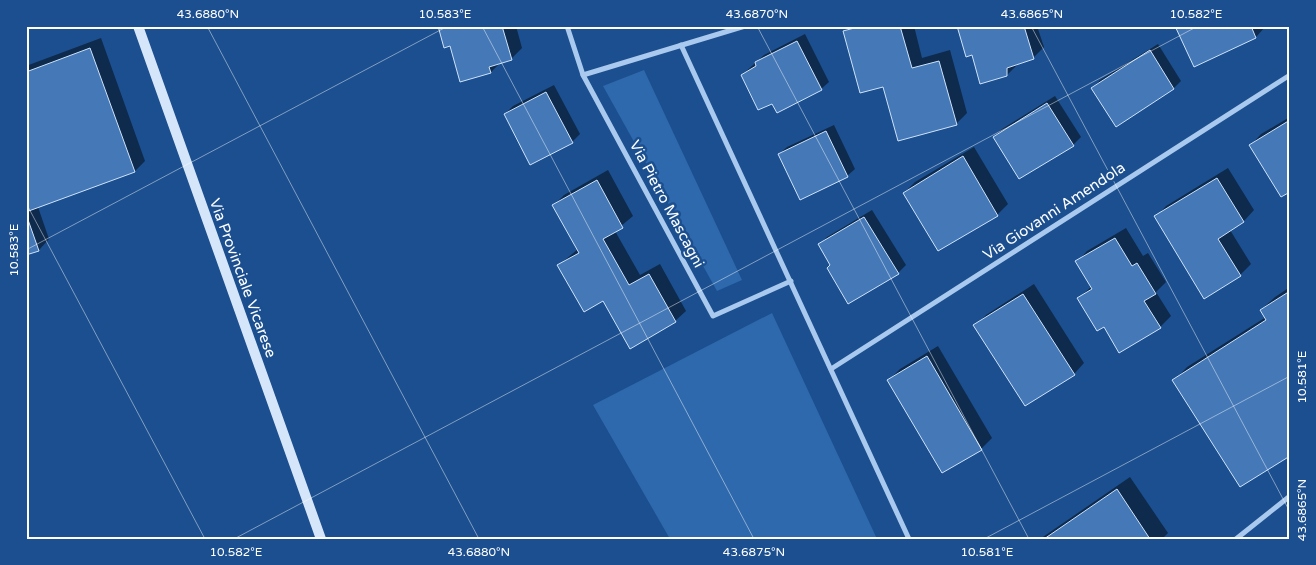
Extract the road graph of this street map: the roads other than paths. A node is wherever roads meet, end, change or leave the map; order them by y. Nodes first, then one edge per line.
1 (138, 26) edge
2 (566, 26) edge
3 (745, 26) edge
4 (681, 45) junction
5 (583, 75) junction
6 (1290, 75) edge
7 (791, 281) junction
8 (832, 369) junction
9 (1290, 496) edge
10 (321, 539) edge
11 (909, 539) edge
12 (1236, 539) edge

1 - 10 main road, Via Provinciale Vicarese
2 - 5 street, Via Pietro Mascagni
3 - 4 street
4 - 5 street
4 - 7 street
5 - 7 street, Via Pietro Mascagni
6 - 8 street, Via Giovanni Amendola
7 - 8 street
8 - 11 street
9 - 12 street

